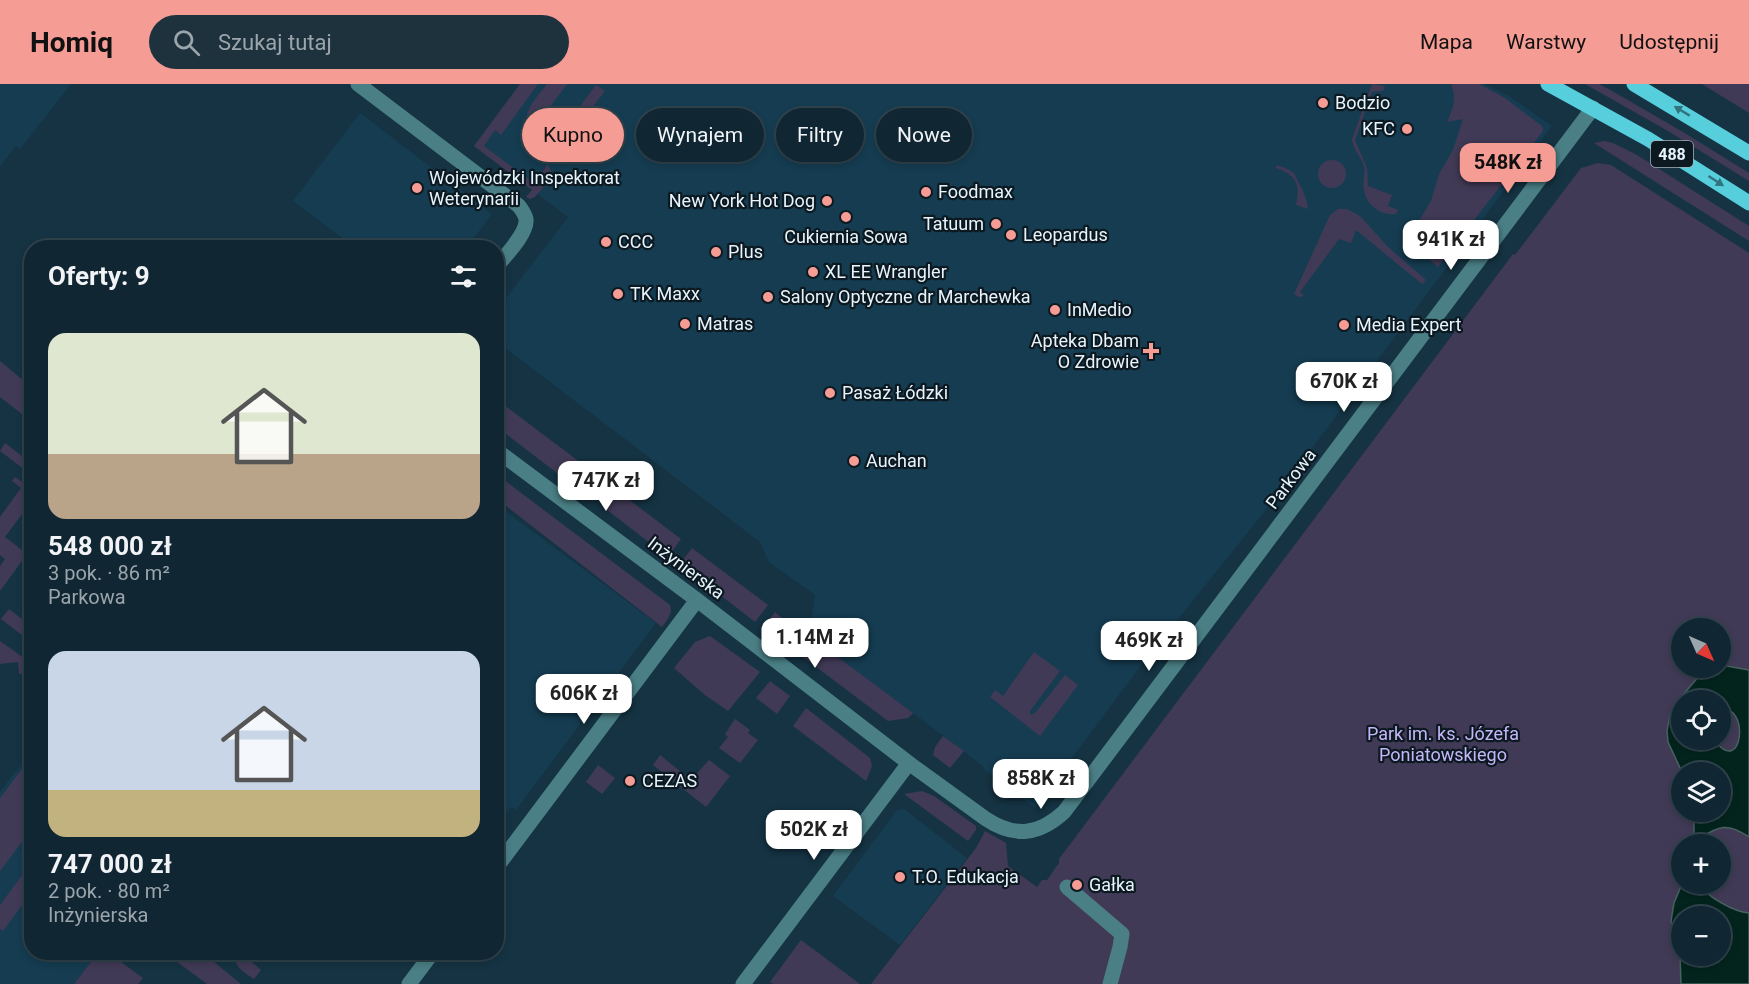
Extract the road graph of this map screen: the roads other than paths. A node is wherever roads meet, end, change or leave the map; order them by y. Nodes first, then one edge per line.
1 (358, 84) edge
2 (1548, 84) edge
3 (1634, 84) edge
4 (1593, 108) junction
5 (1749, 153) edge
6 (1749, 203) edge
7 (504, 257) edge
8 (504, 456) edge
9 (697, 600) junction
10 (910, 764) junction
11 (1030, 831) joint
12 (504, 857) edge
13 (1067, 887) dead end
14 (427, 960) edge
15 (409, 984) edge
16 (743, 984) edge
17 (1110, 984) edge

1 - 7 street
2 - 4 main road, 488
5 -> 3 main road, 488
4 -> 6 main road, 488
4 - 11 street, Parkowa
8 - 9 street, Inżynierska
9 - 10 street, Inżynierska
9 - 12 street
10 - 11 street, Inżynierska
10 - 16 street
13 - 17 street
14 - 15 street

